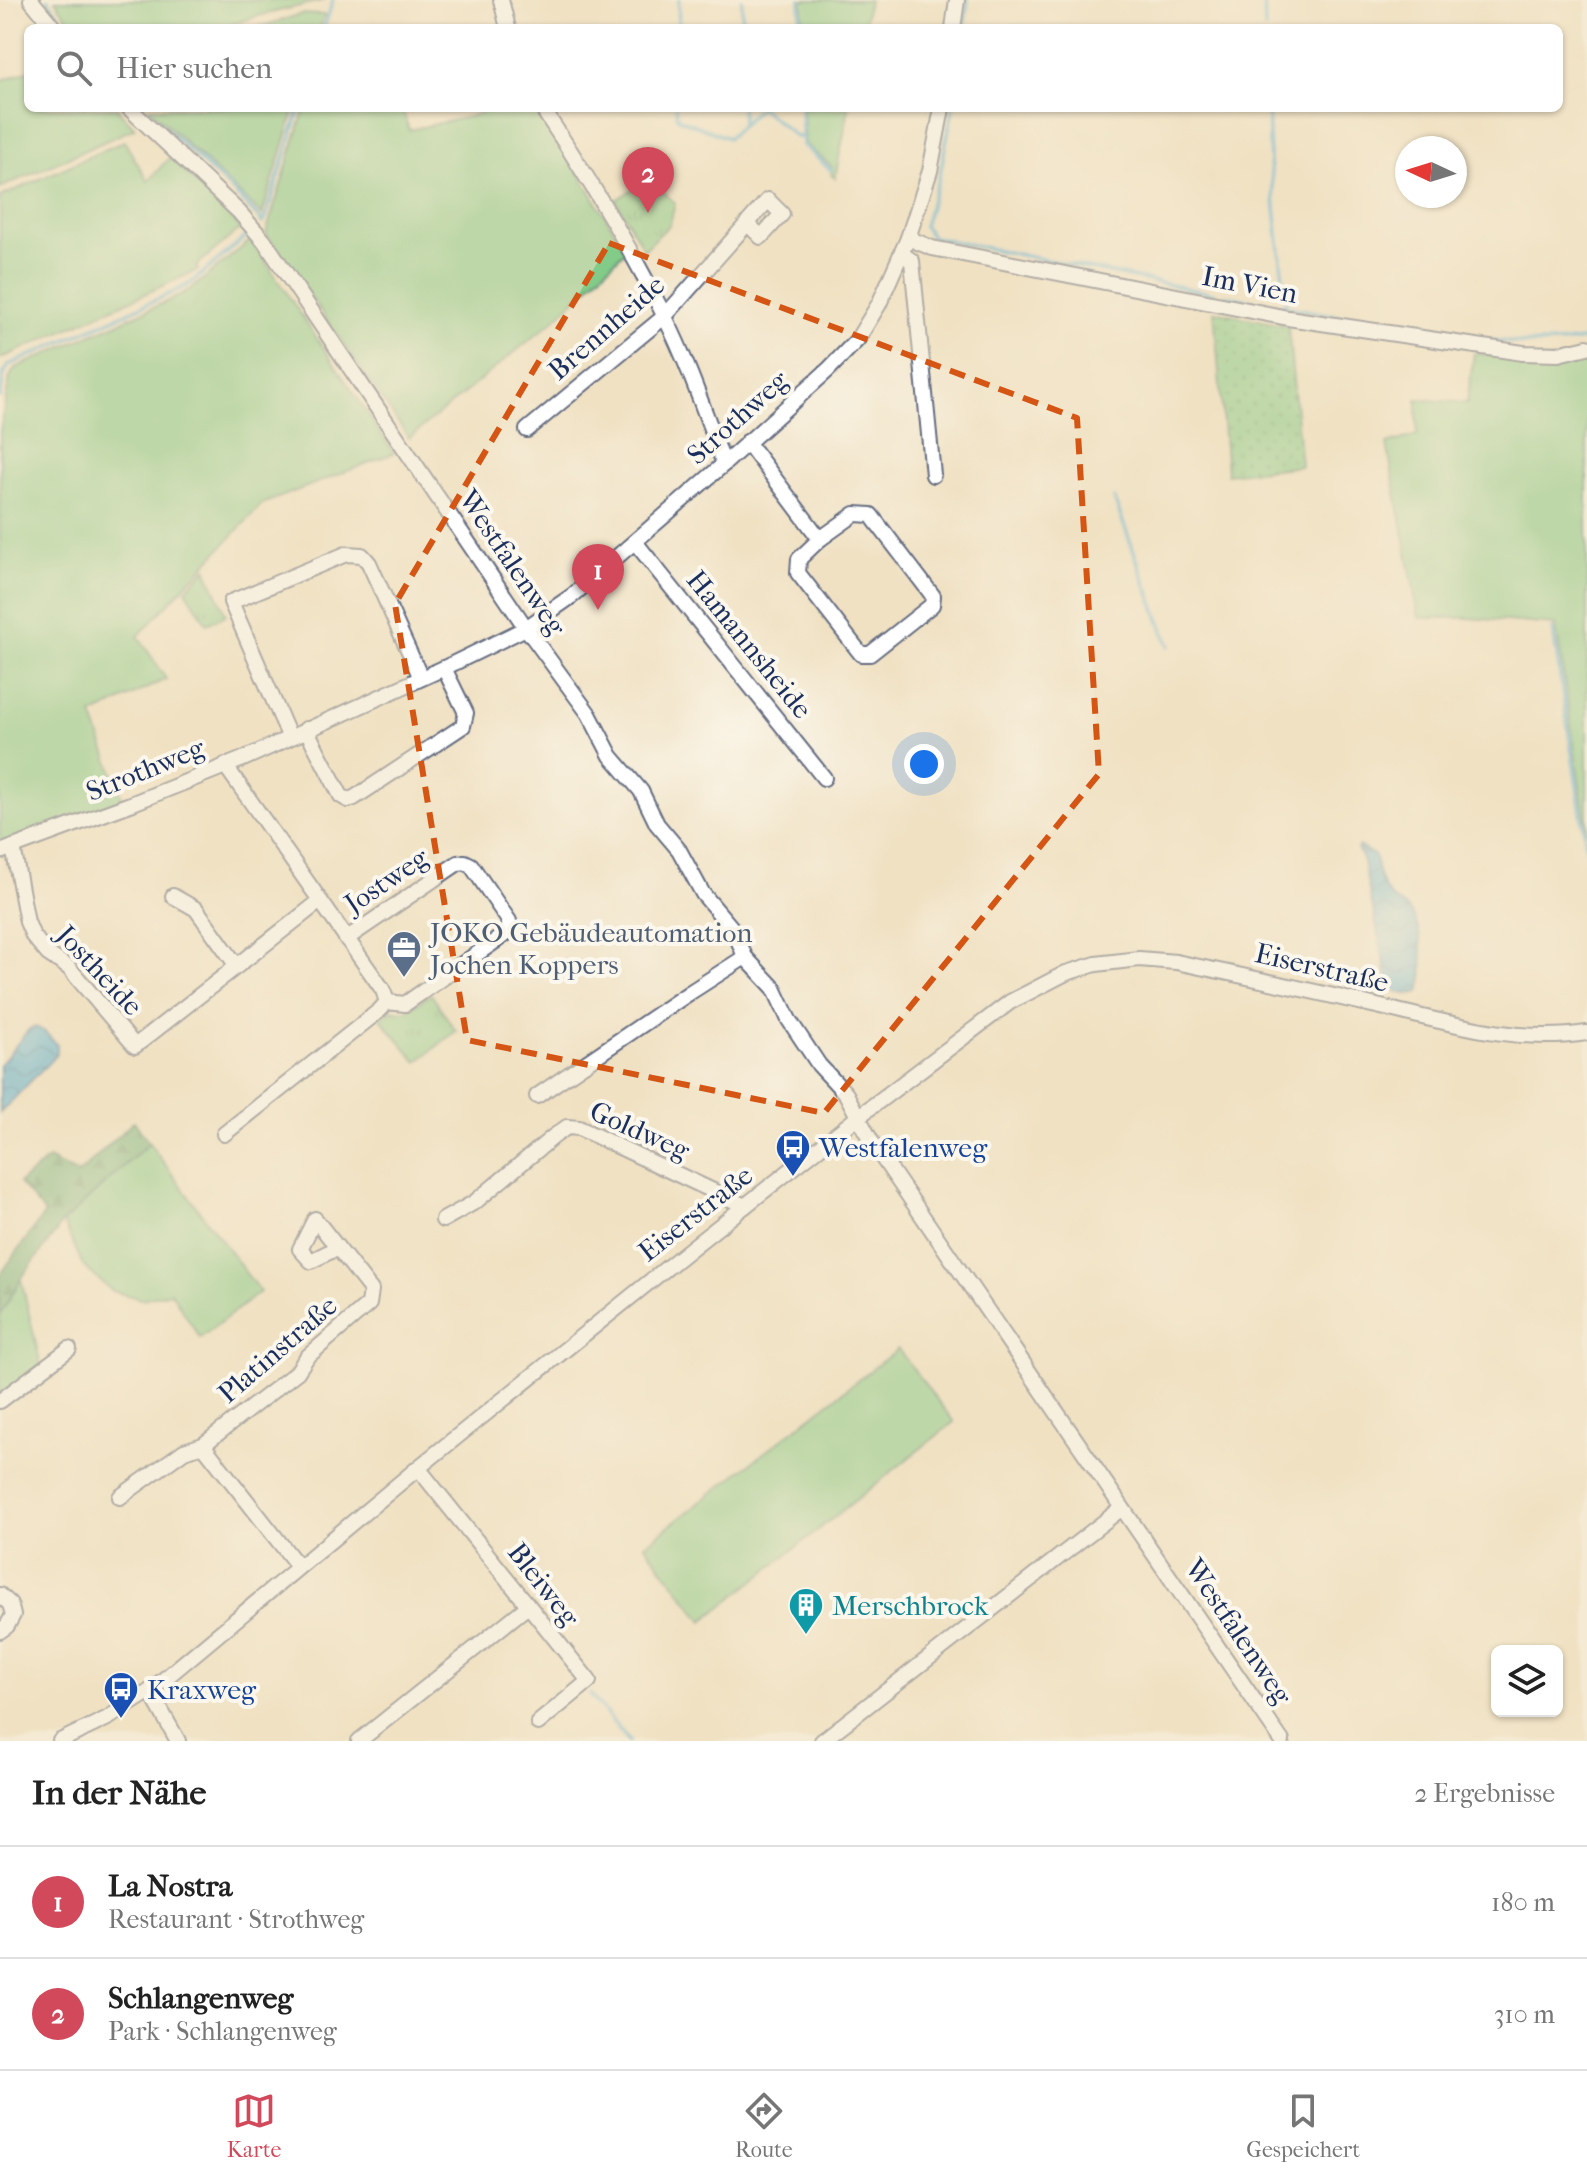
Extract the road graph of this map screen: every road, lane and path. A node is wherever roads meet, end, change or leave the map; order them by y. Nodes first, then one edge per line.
1 (31, 0) edge
2 (501, 0) edge
3 (957, 0) edge
4 (51, 24) edge
5 (507, 24) edge
6 (954, 24) edge
7 (133, 112) edge
8 (545, 112) edge
9 (941, 112) edge
10 (747, 223) dead end
11 (908, 238) junction
12 (901, 253) junction
13 (665, 316) junction
14 (1587, 347) edge
15 (527, 430) dead end
16 (747, 442) junction
17 (724, 464) junction
18 (933, 475) dead end
19 (820, 539) junction
20 (635, 542) junction
21 (526, 628) junction
22 (444, 668) junction
23 (421, 678) junction
24 (306, 729) junction
25 (289, 736) junction
26 (225, 765) junction
27 (824, 778) dead end
28 (7, 850) edge
29 (173, 896) dead end
30 (320, 901) junction
31 (346, 939) junction
32 (745, 957) junction
33 (237, 966) junction
34 (387, 1002) junction
35 (1587, 1033) edge
36 (537, 1096) dead end
37 (858, 1117) junction
38 (224, 1134) dead end
39 (745, 1206) junction
40 (443, 1220) dead end
41 (337, 1248) dead end
42 (69, 1349) dead end
43 (0, 1401) edge
44 (203, 1445) junction
45 (418, 1468) junction
46 (120, 1497) dead end
47 (1122, 1508) junction
48 (298, 1566) junction
49 (0, 1595) edge
50 (528, 1606) junction
51 (0, 1631) edge
52 (150, 1691) junction
53 (538, 1723) dead end
54 (60, 1741) edge
55 (178, 1741) edge
56 (359, 1741) edge
57 (822, 1741) edge
58 (1282, 1741) edge

1 - 4 street
2 - 5 street
3 - 6 street
7 - 21 street, Westfalenweg
8 - 13 street
9 - 11 street, Strothweg
10 - 13 street, Brennheide
11 - 12 street, Strothweg
11 - 14 street, Im Vien
12 - 16 street, Strothweg
12 - 18 street
13 - 15 street, Brennheide
13 - 17 street
16 - 17 street, Strothweg
16 - 19 street
17 - 20 street, Strothweg
19 - 19 street
20 - 21 street, Strothweg
20 - 27 street, Hamannsheide
21 - 22 street, Strothweg
21 - 32 street, Westfalenweg
22 - 23 street, Strothweg
22 - 24 street
23 - 24 street, Strothweg
23 - 25 street
24 - 25 street, Strothweg
25 - 26 street, Strothweg
26 - 28 street, Strothweg
26 - 30 street, Jostweg
28 - 33 street, Jostheide
29 - 33 street
30 - 31 street, Jostweg
30 - 33 street, Jostheide
31 - 34 street, Jostweg
31 - 34 street, Jostweg
32 - 36 street
32 - 37 street, Westfalenweg
34 - 38 street, Jostweg
35 - 37 street, Eiserstraße
37 - 39 street, Eiserstraße
37 - 47 street, Westfalenweg
39 - 40 street, Goldweg
39 - 45 street, Eiserstraße
41 - 44 street, Platinstraße
42 - 43 street
44 - 46 street, Platinstraße
44 - 48 street
45 - 48 street, Eiserstraße
45 - 50 street, Bleiweg
47 - 57 street
47 - 58 street, Westfalenweg
48 - 52 street, Eiserstraße
49 - 51 street
50 - 53 street, Bleiweg
50 - 56 street
52 - 54 street, Eiserstraße
52 - 55 street

